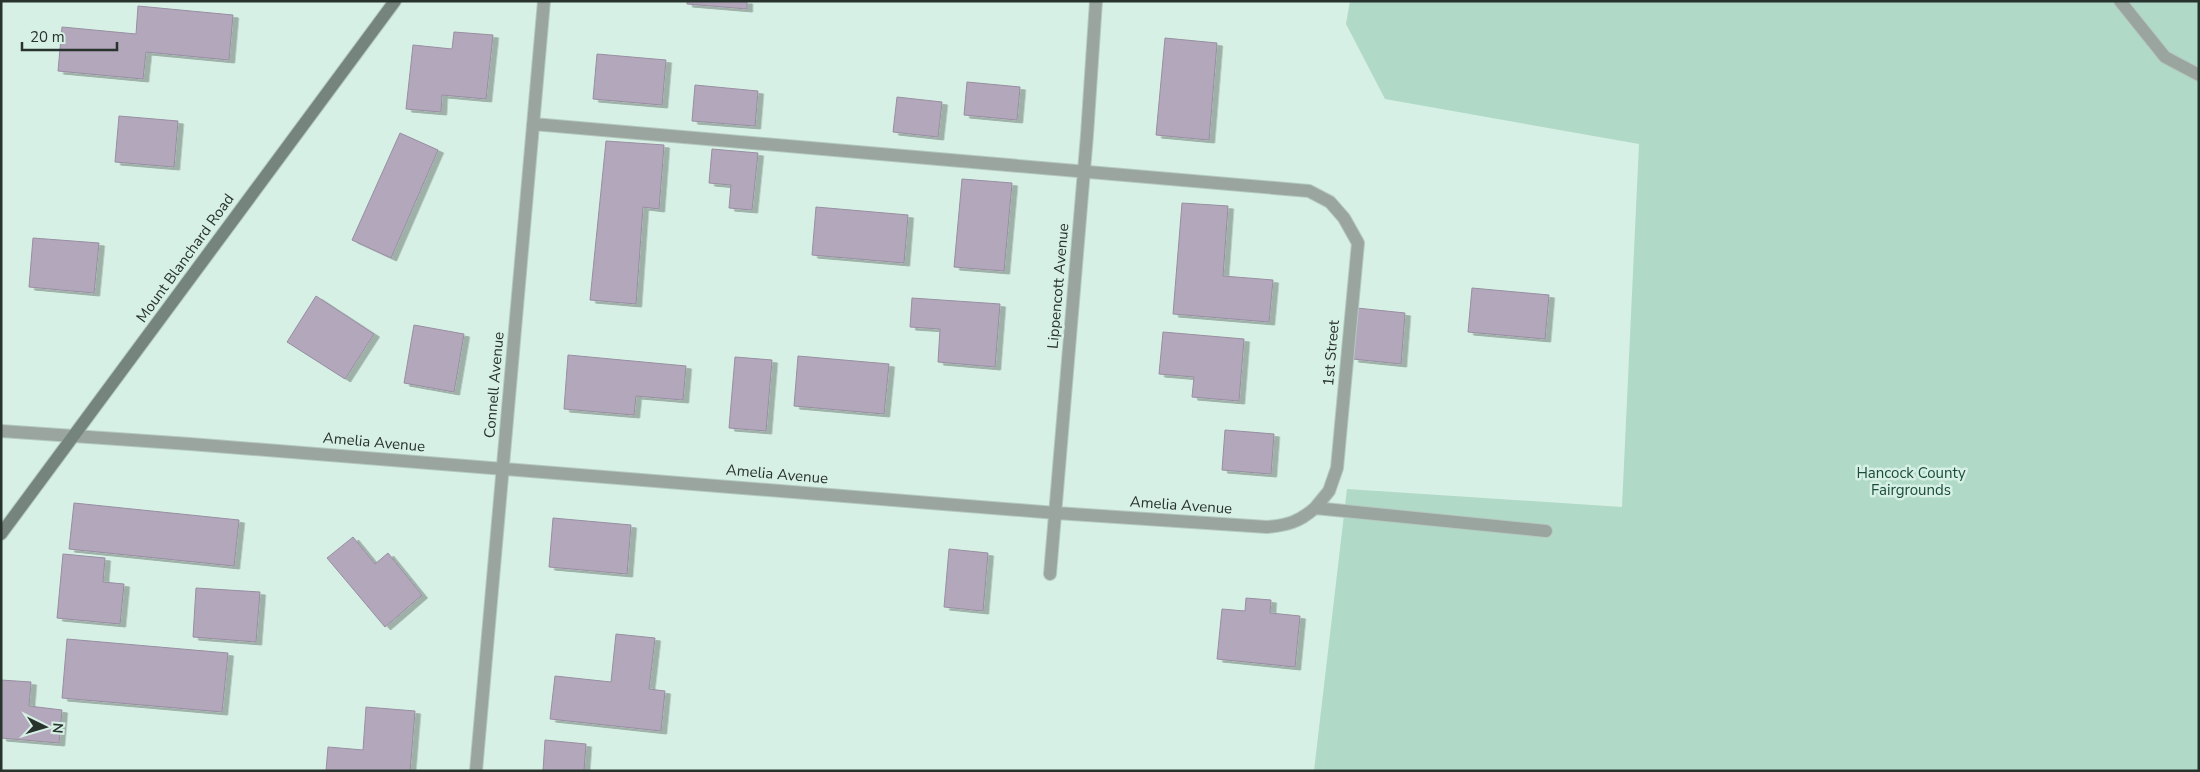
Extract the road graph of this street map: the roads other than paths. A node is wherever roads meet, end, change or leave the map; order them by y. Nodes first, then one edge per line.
1 (395, 1) edge
2 (544, 1) edge
3 (1096, 1) edge
4 (2120, 1) edge
5 (2199, 75) edge
6 (533, 124) junction
7 (1084, 172) junction
8 (1, 431) edge
9 (73, 437) junction
10 (503, 469) junction
11 (1315, 508) junction
12 (1056, 513) junction
13 (1546, 531) dead end
14 (1, 534) edge
15 (1050, 574) dead end
16 (476, 771) edge

1 - 9 main road, Mount Blanchard Road
2 - 6 street, Connell Avenue
3 - 7 street, Lippencott Avenue
4 - 5 street
6 - 7 street
6 - 10 street, Connell Avenue
7 - 11 street, 1st Street
7 - 12 street, Lippencott Avenue
8 - 9 street, Amelia Avenue
9 - 10 street, Amelia Avenue
9 - 14 main road, Mount Blanchard Road
10 - 12 street, Amelia Avenue
10 - 16 street, Connell Avenue
11 - 12 street, Amelia Avenue
11 - 13 street
12 - 15 street, Lippencott Avenue

